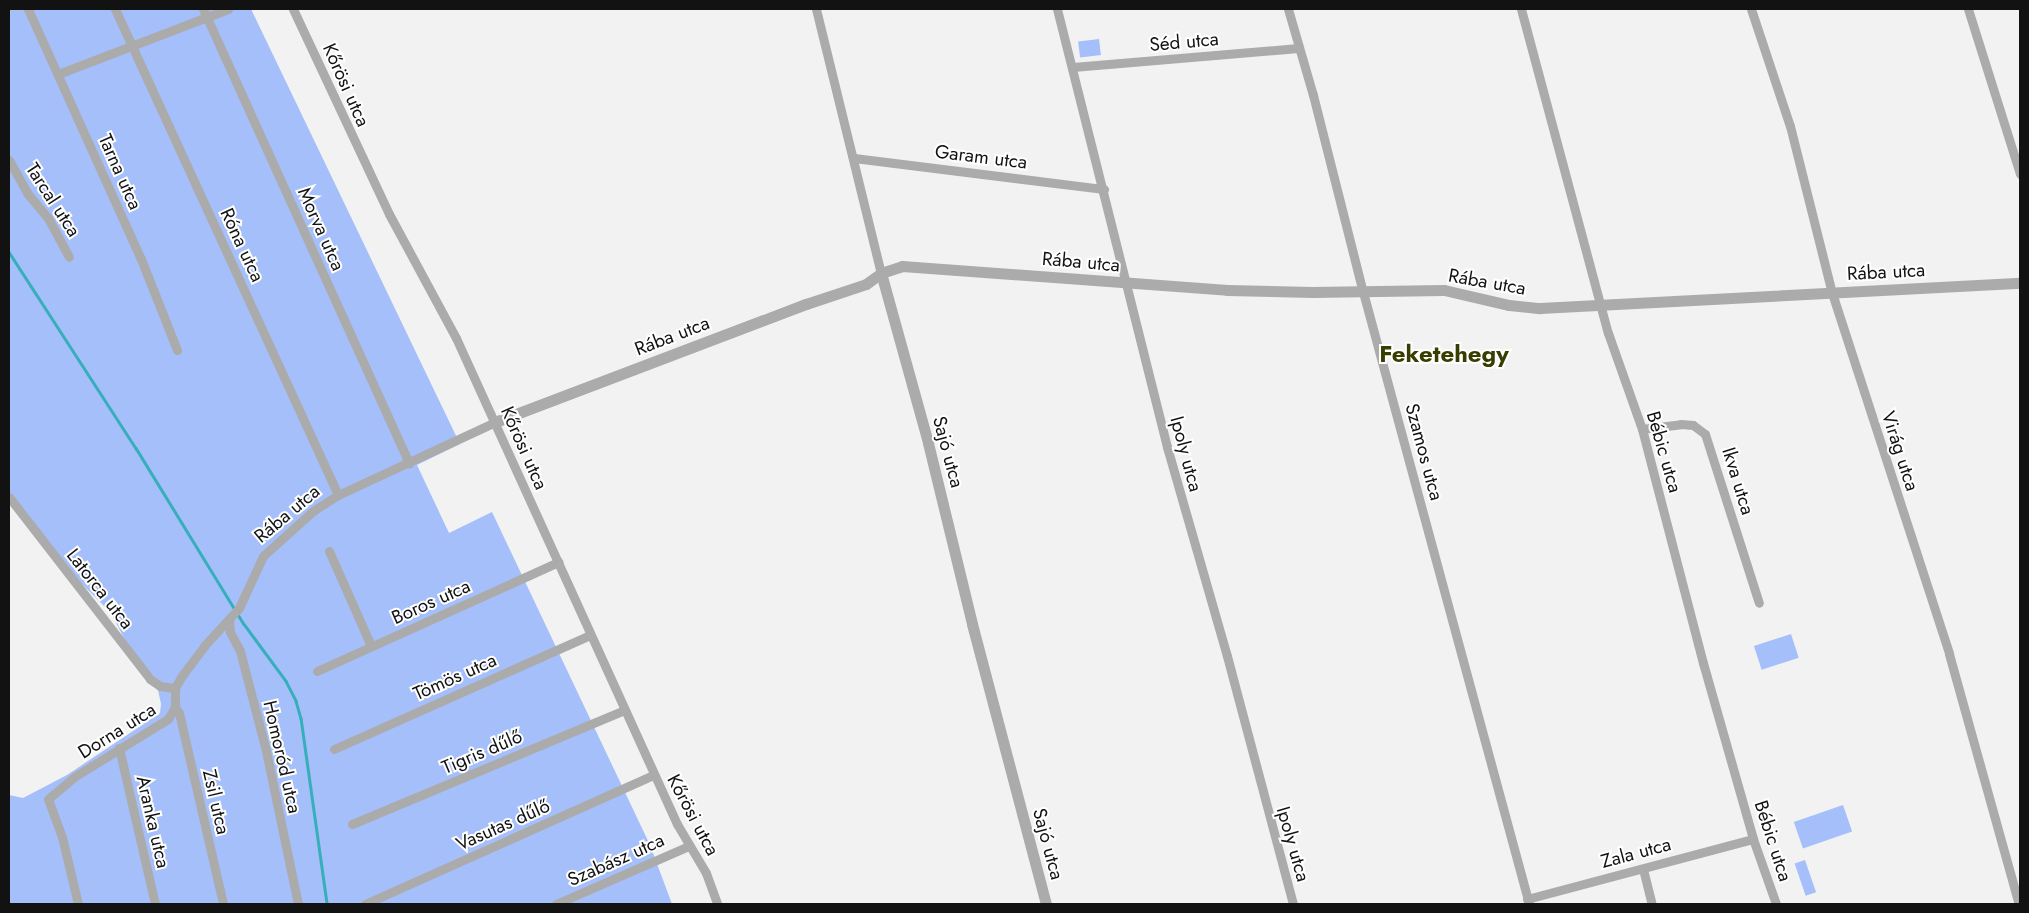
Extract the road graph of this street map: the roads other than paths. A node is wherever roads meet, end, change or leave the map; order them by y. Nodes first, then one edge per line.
1 (28, 9) edge
2 (115, 9) edge
3 (228, 9) edge
4 (293, 9) edge
5 (816, 9) edge
6 (1057, 9) edge
7 (1288, 9) edge
8 (1521, 9) edge
9 (1751, 9) edge
10 (1968, 9) edge
11 (204, 13) edge
12 (132, 45) junction
13 (1298, 48) junction
14 (1073, 67) junction
15 (58, 74) junction
16 (854, 158) junction
17 (9, 160) edge
18 (2020, 174) edge
19 (1104, 189) junction
20 (70, 257) dead end
21 (881, 273) junction
22 (1127, 283) junction
23 (2020, 283) edge
24 (1363, 292) junction
25 (1832, 293) junction
26 (1600, 305) junction
27 (177, 350) dead end
28 (495, 422) junction
29 (1642, 429) junction
30 (409, 463) junction
31 (338, 495) junction
32 (9, 497) edge
33 (329, 551) dead end
34 (558, 562) junction
35 (1759, 603) dead end
36 (234, 614) junction
37 (590, 635) junction
38 (371, 646) junction
39 (316, 671) dead end
40 (175, 688) junction
41 (175, 707) junction
42 (624, 710) junction
43 (119, 748) junction
44 (334, 749) dead end
45 (654, 775) junction
46 (352, 824) dead end
47 (1754, 839) junction
48 (689, 846) junction
49 (1642, 868) junction
50 (1528, 902) edge
51 (78, 904) edge
52 (156, 904) edge
53 (223, 904) edge
54 (298, 904) edge
55 (365, 904) edge
56 (556, 904) edge
57 (717, 904) edge
58 (1046, 904) edge
59 (1293, 904) edge
60 (1652, 904) edge
61 (1776, 904) edge
62 (2019, 904) edge

1 - 15 street, Tarna utca
2 - 12 street, Róna utca
3 - 11 street
4 - 28 street, Kőrösi utca
5 - 16 street, Sajó utca
6 - 14 street, Ipoly utca
7 - 13 street, Szamos utca
8 - 26 street, Bébic utca
9 - 25 street, Virág utca
10 - 18 street
11 - 12 street
11 - 30 street, Morva utca
12 - 15 street
12 - 31 street, Róna utca
13 - 14 street, Séd utca
13 - 24 street, Szamos utca
14 - 19 street, Ipoly utca
15 - 27 street, Tarna utca
16 - 19 street, Garam utca
16 - 21 street, Sajó utca
17 - 20 street, Tarcal utca
19 - 22 street, Ipoly utca
21 - 22 street, Rába utca
21 - 28 street, Rába utca
21 - 58 street, Sajó utca
22 - 24 street, Rába utca
22 - 59 street, Ipoly utca
23 - 25 street, Rába utca
24 - 26 street, Rába utca
24 - 50 street, Szamos utca
25 - 26 street, Rába utca
25 - 62 street, Virág utca
26 - 29 street, Bébic utca
28 - 30 street, Rába utca
28 - 34 street, Kőrösi utca
29 - 35 street, Ikva utca
29 - 47 street, Bébic utca
30 - 31 street, Rába utca
31 - 36 street, Rába utca
32 - 40 street, Latorca utca
33 - 38 street
34 - 37 street, Kőrösi utca
34 - 38 street, Boros utca
36 - 40 street
36 - 54 street, Homoród utca
37 - 42 street, Kőrösi utca
37 - 44 street, Tömös utca
38 - 39 street, Boros utca
40 - 41 street, Dorna utca
41 - 43 street, Dorna utca
41 - 53 street, Zsil utca
42 - 45 street, Kőrösi utca
42 - 46 street, Tigris dűlő
43 - 51 street, Dorna utca
43 - 52 street, Aranka utca
45 - 48 street, Kőrösi utca
45 - 55 street, Vasutas dűlő
47 - 49 street, Zala utca
47 - 61 street, Bébic utca
48 - 56 street, Szabász utca
48 - 57 street, Kőrösi utca
49 - 50 street, Zala utca
49 - 60 street

